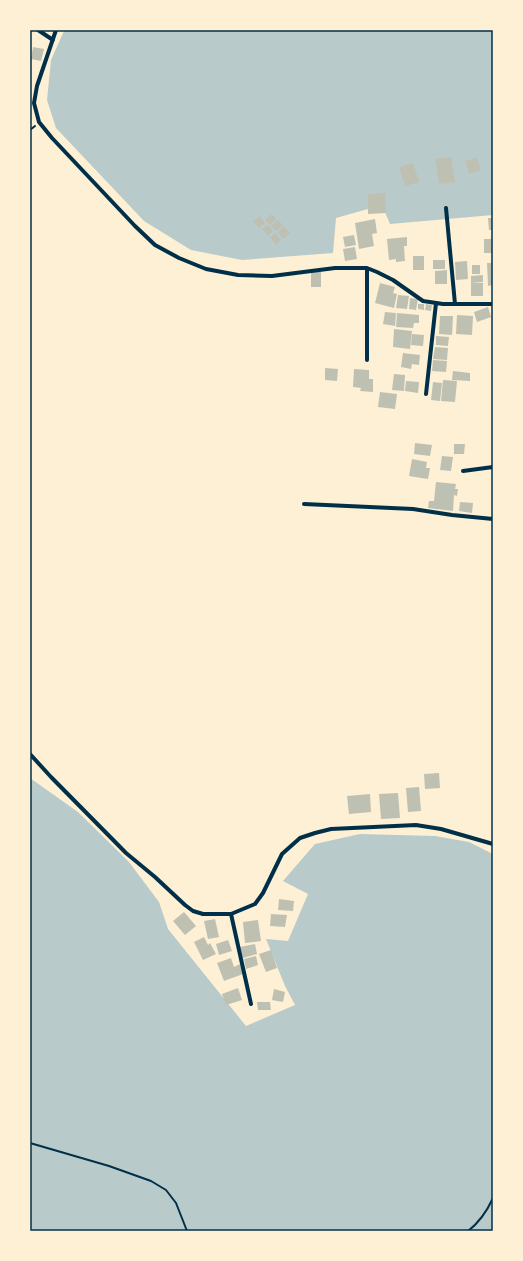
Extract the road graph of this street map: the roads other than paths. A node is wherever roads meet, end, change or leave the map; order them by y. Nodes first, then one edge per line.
1 (38, 30) edge
2 (56, 30) edge
3 (53, 40) junction
4 (446, 208) dead end
5 (366, 268) junction
6 (436, 303) junction
7 (454, 304) junction
8 (493, 304) edge
9 (367, 360) dead end
10 (426, 394) dead end
11 (493, 467) edge
12 (463, 472) dead end
13 (304, 504) dead end
14 (493, 519) edge
15 (30, 754) edge
16 (493, 844) edge
17 (231, 914) junction
18 (251, 1004) dead end

1 - 3 street
2 - 3 street
3 - 5 street
4 - 7 street
5 - 6 street
5 - 9 street
6 - 7 street
6 - 10 street
7 - 8 street
11 - 12 street
13 - 14 street
15 - 17 street
16 - 17 street
17 - 18 street

